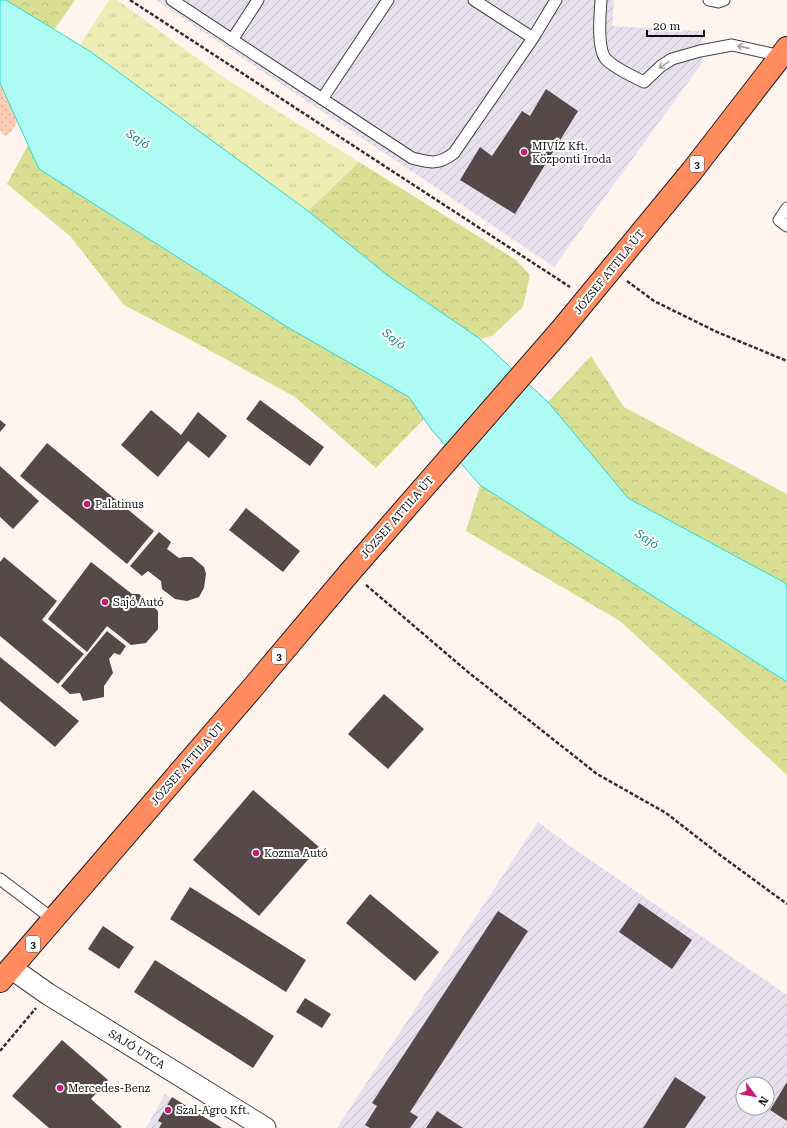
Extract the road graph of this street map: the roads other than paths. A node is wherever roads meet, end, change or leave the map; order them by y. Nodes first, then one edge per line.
1 (172, 0) edge
2 (258, 0) edge
3 (388, 0) edge
4 (474, 0) edge
5 (556, 0) edge
6 (601, 0) edge
7 (709, 0) edge
8 (724, 0) edge
9 (533, 38) junction
10 (232, 40) junction
11 (784, 52) edge
12 (322, 99) junction
13 (787, 208) edge
14 (787, 226) edge
15 (0, 879) edge
16 (54, 920) junction
17 (6, 975) edge
18 (265, 1128) edge

1 - 10 lane
2 - 10 lane
3 - 12 lane
4 - 9 lane
5 - 9 lane
11 -> 6 lane
7 - 8 lane
9 - 12 lane
10 - 12 lane
11 - 16 main road, JÓZSEF ATTILA ÚT / 3
13 - 14 lane
15 - 16 lane
16 - 17 main road, JÓZSEF ATTILA ÚT / 3
17 - 18 street, SAJÓ UTCA

